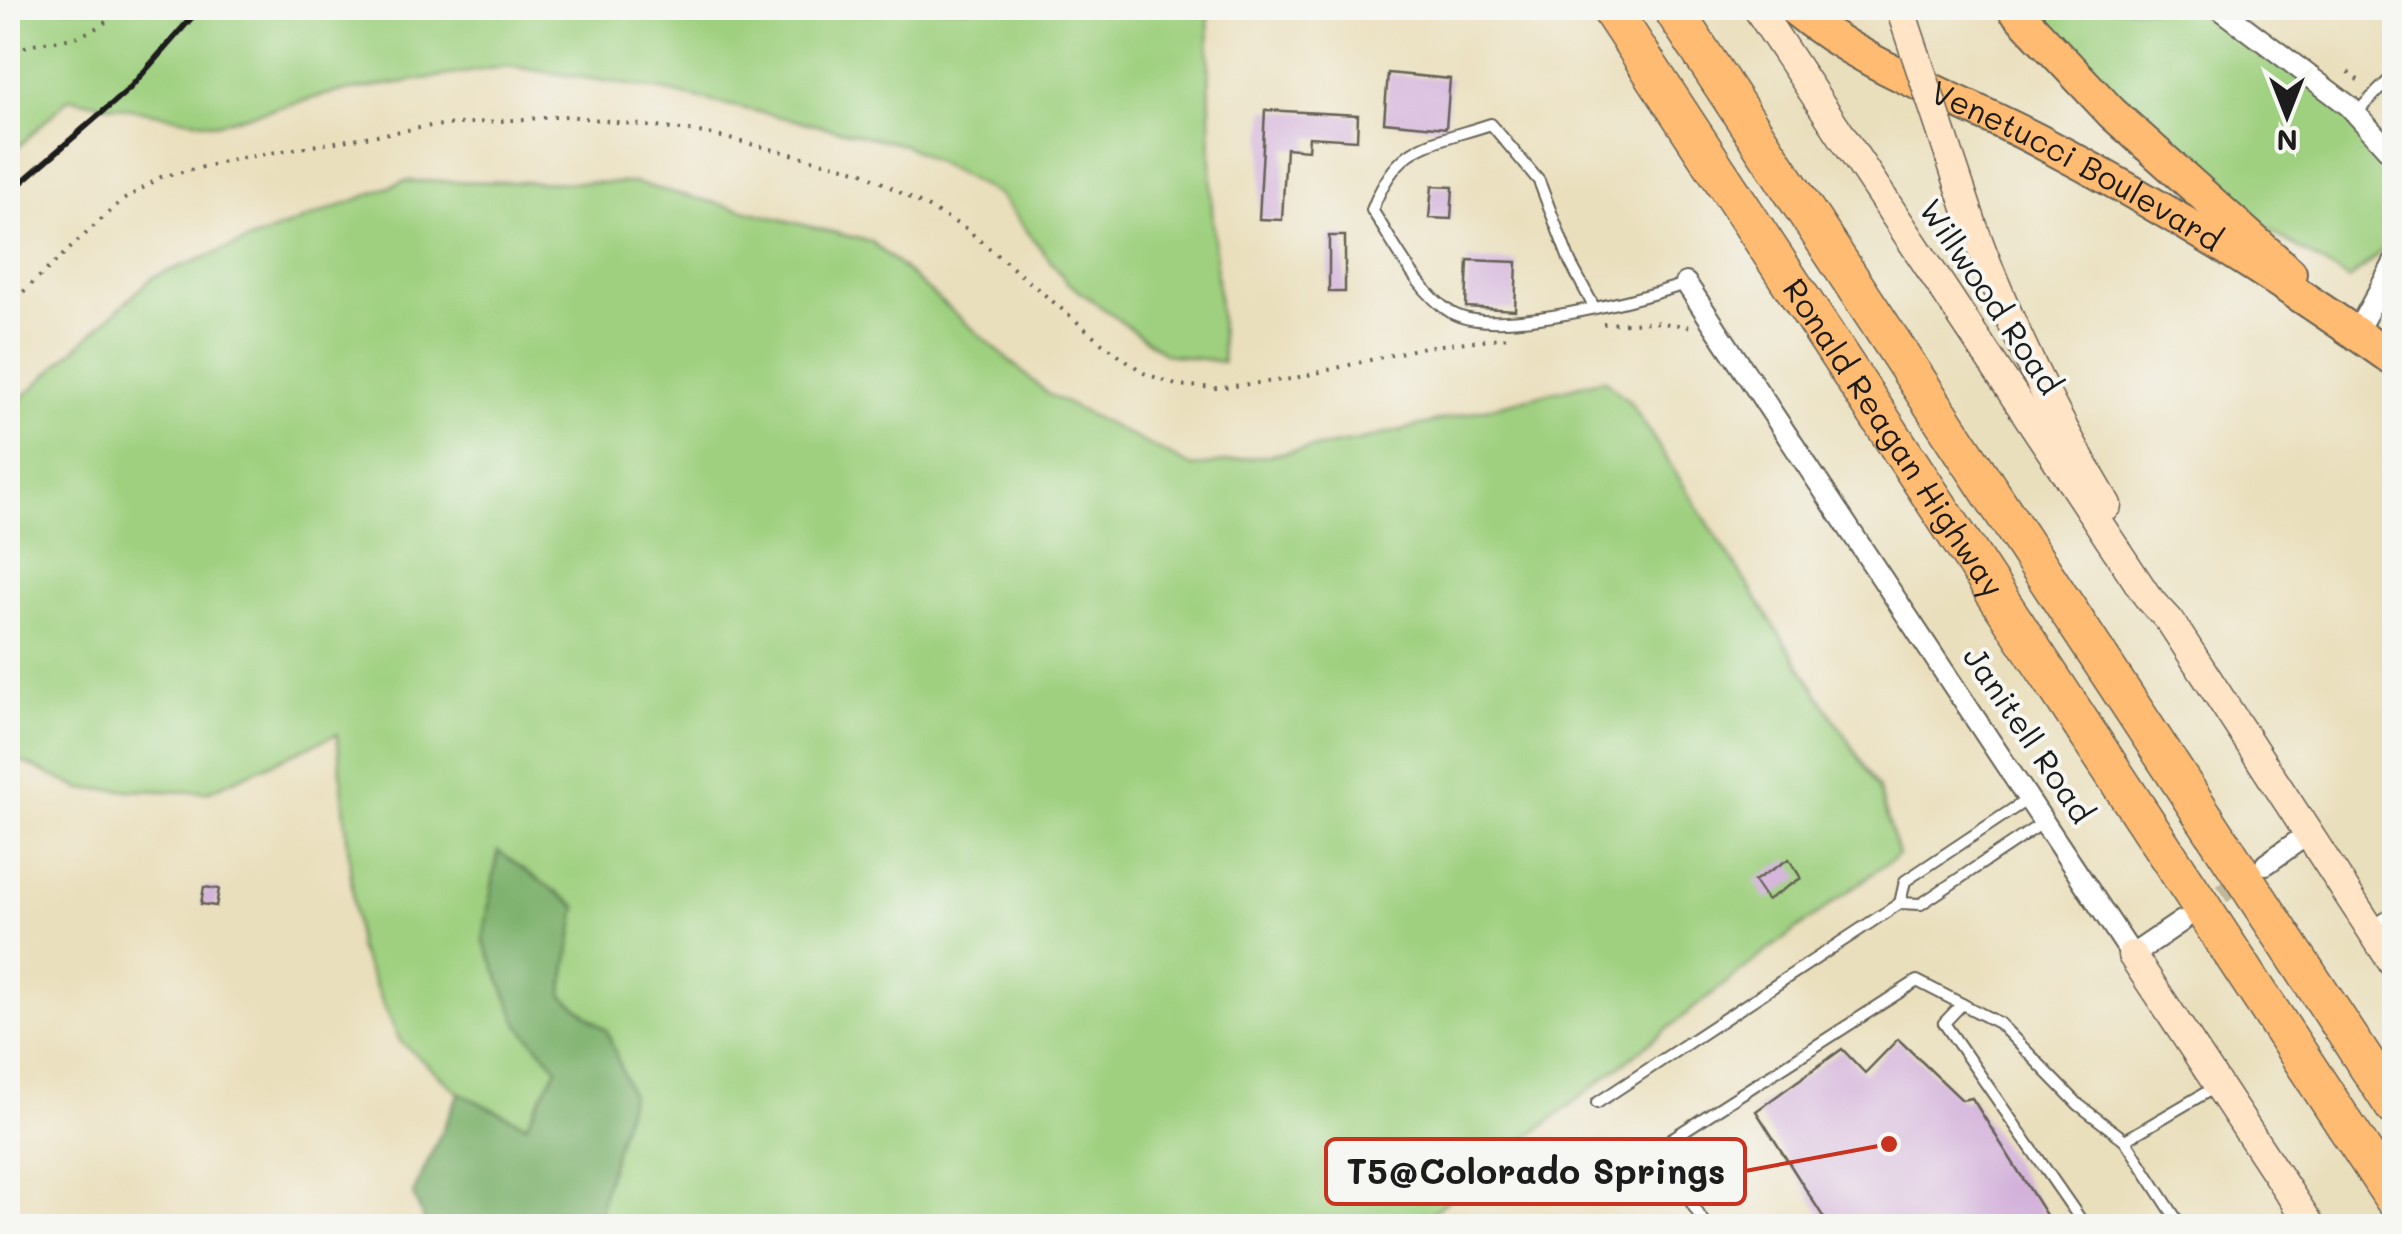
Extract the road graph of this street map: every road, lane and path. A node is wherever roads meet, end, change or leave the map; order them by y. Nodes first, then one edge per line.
1 (123, 8) edge
2 (1610, 8) edge
3 (1672, 8) edge
4 (1756, 8) edge
5 (1793, 8) edge
6 (1900, 8) edge
7 (2013, 8) edge
8 (2220, 8) edge
9 (2394, 75) edge
10 (8, 76) edge
11 (8, 108) edge
12 (2356, 112) junction
13 (2394, 156) edge
14 (2394, 263) edge
15 (1686, 283) joint
16 (8, 306) edge
17 (1594, 307) junction
18 (1590, 324) dead end
19 (1718, 331) junction
20 (2356, 333) junction
21 (1517, 336) dead end
22 (2394, 360) edge
23 (2170, 621) junction
24 (2028, 799) junction
25 (2044, 822) junction
26 (2309, 834) junction
27 (2266, 864) tunnel mouth
28 (1900, 903) junction
29 (2394, 912) edge
30 (2182, 922) tunnel mouth
31 (2370, 928) junction
32 (2132, 956) junction
33 (2394, 965) edge
34 (1962, 1004) junction
35 (2218, 1086) junction
36 (1596, 1103) dead end
37 (2394, 1106) edge
38 (2125, 1140) junction
39 (2394, 1198) edge
40 (1706, 1226) edge
41 (2085, 1226) edge
42 (2182, 1226) edge
43 (2311, 1226) edge

1 - 10 path
2 - 39 highway, Ronald Reagan Highway
3 - 37 highway, Ronald Reagan Highway
4 - 23 street, Willwood Road
5 - 20 main road, Venetucci Boulevard
6 - 23 street, Willwood Road, bridge
7 - 20 main road, Venetucci Boulevard
8 - 12 street
9 - 12 lane
10 - 11 path
12 - 13 street
14 - 20 street
15 - 17 lane
15 - 19 street, Janitell Road
16 - 21 path
17 - 17 lane
18 - 19 path
19 - 24 street, Janitell Road
20 - 22 main road, Venetucci Boulevard
23 - 26 street, Willwood Road
24 - 25 street, Janitell Road
24 - 28 lane
25 - 28 lane
25 - 32 street, Janitell Road
26 - 27 street
26 - 31 street, Willwood Road
28 - 36 lane
29 - 31 lane
30 - 32 street
31 - 33 street, Willwood Road
32 - 35 street, Janitell Road
34 - 38 lane
34 - 40 lane
34 - 41 lane
35 - 38 lane
35 - 43 street, Janitell Road
38 - 42 lane

